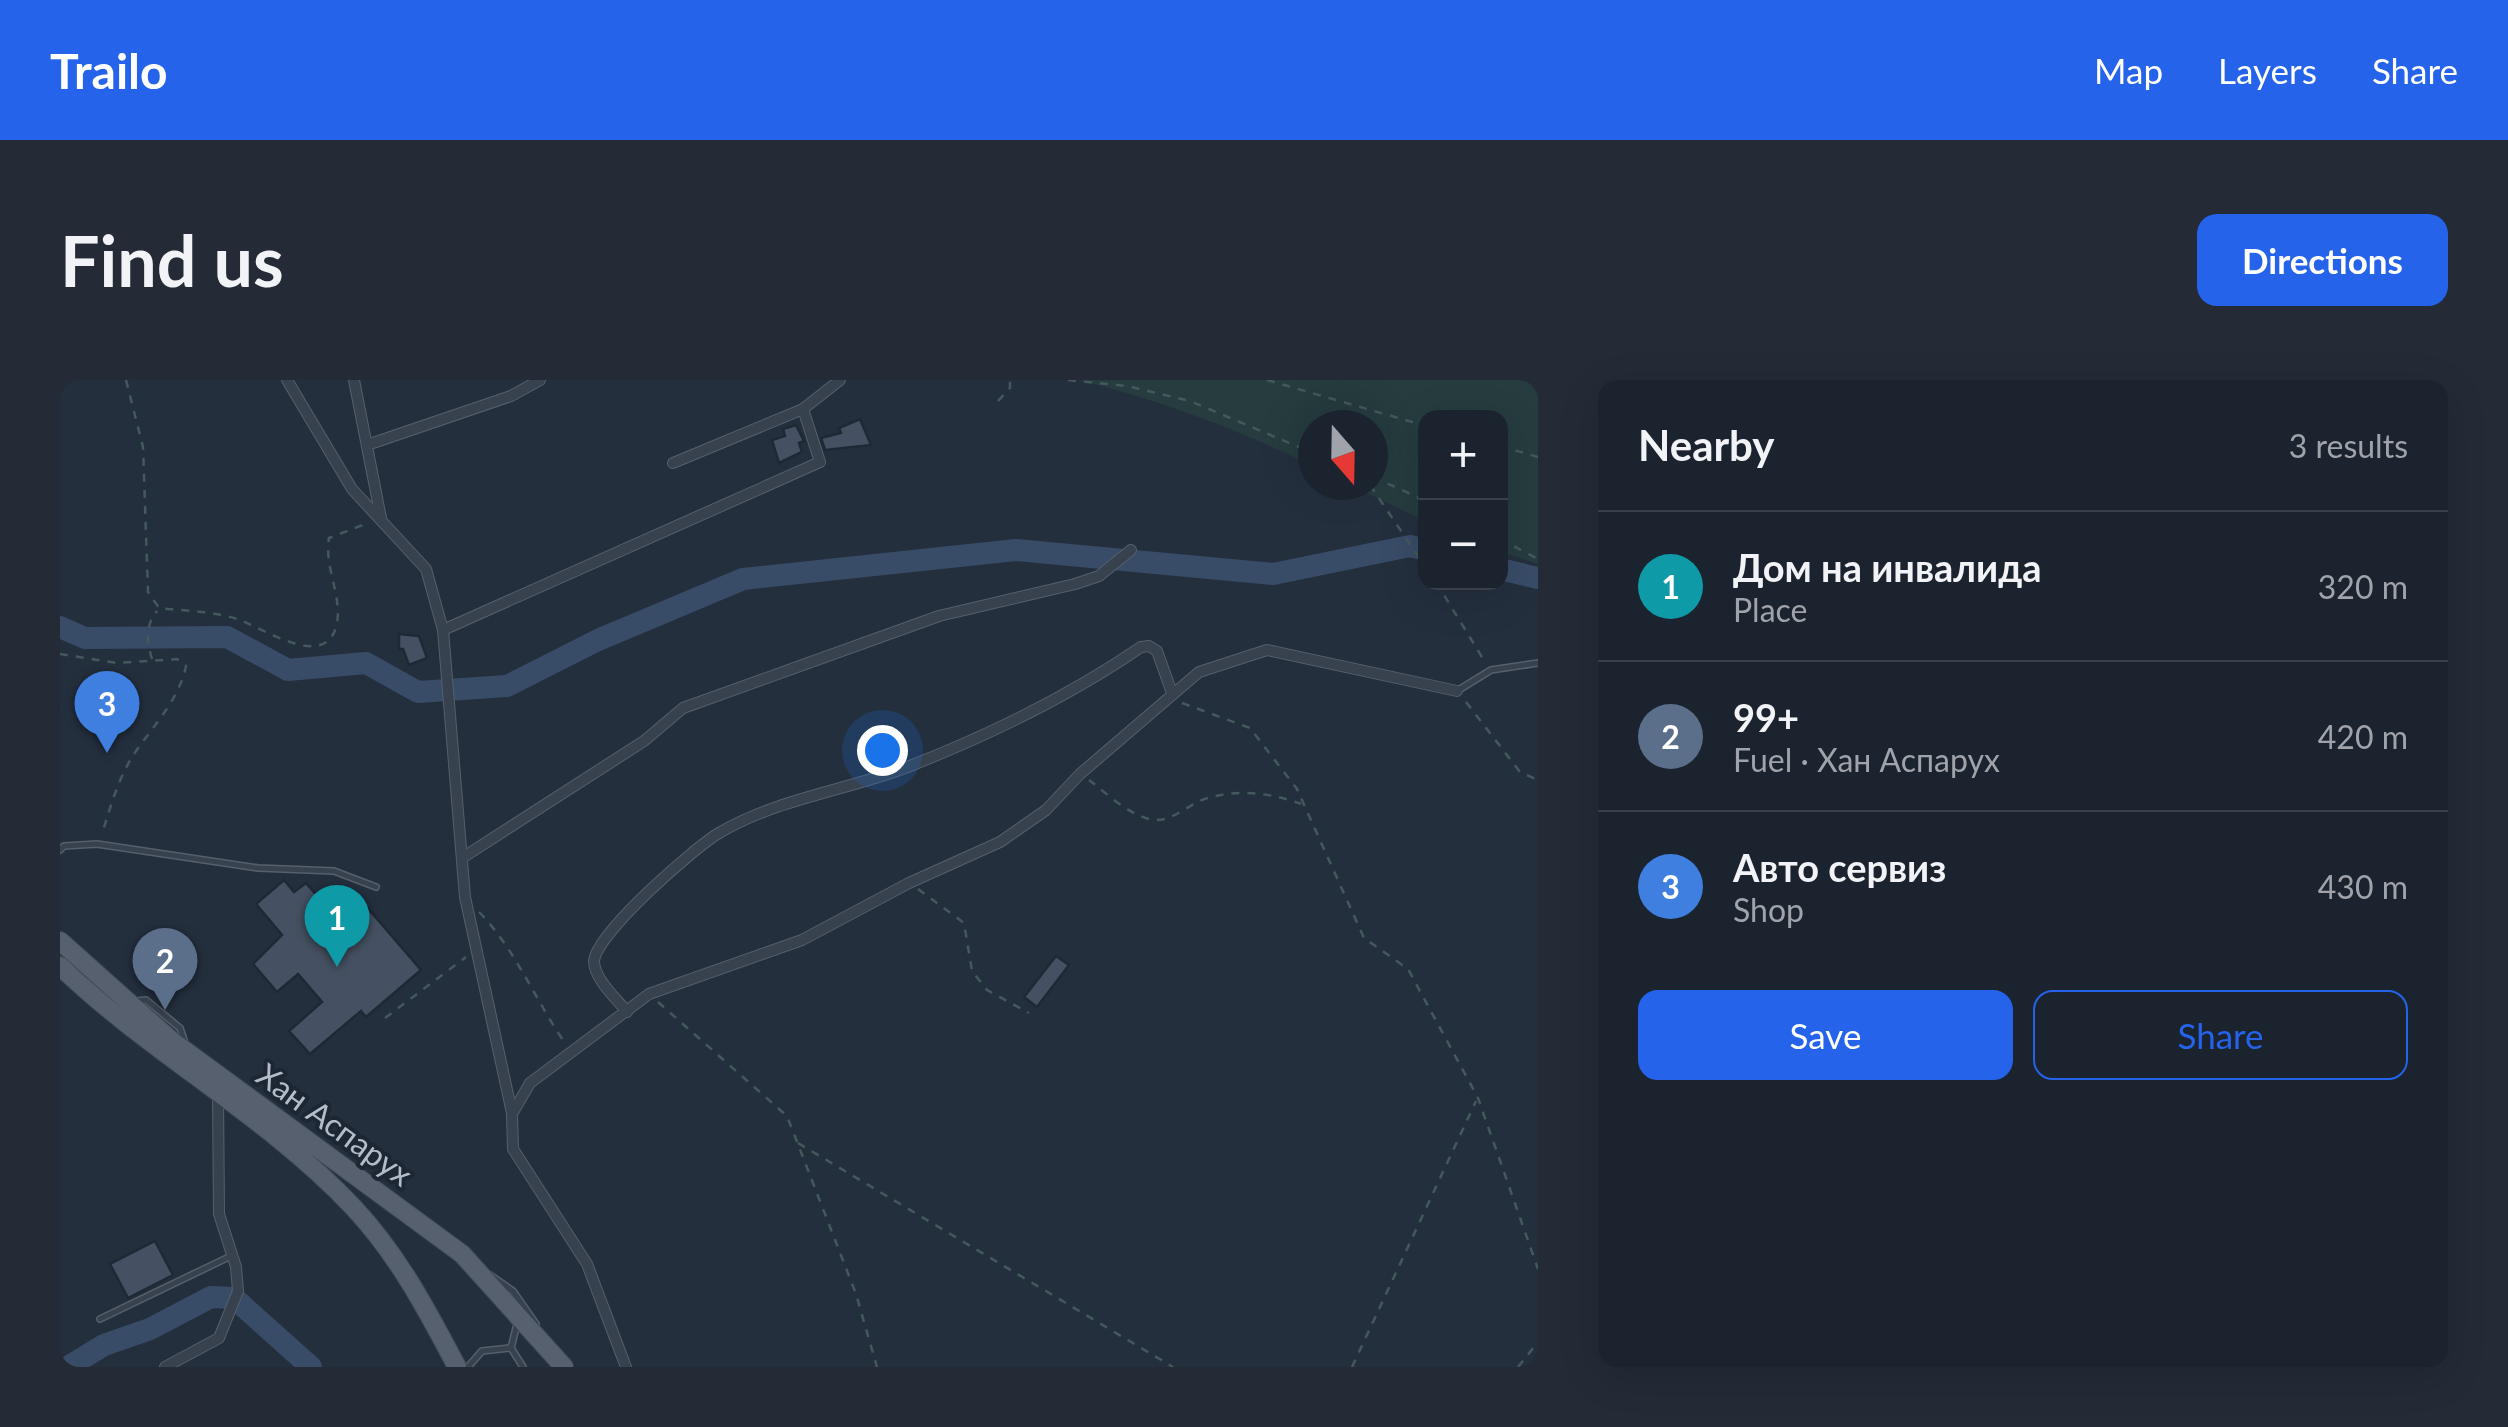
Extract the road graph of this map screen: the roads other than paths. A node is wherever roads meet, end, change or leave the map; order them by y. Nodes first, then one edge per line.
1 (288, 380) edge
2 (354, 380) edge
3 (540, 380) edge
4 (840, 380) edge
5 (802, 409) junction
6 (367, 446) junction
7 (673, 463) dead end
8 (381, 519) junction
9 (1131, 550) dead end
10 (443, 630) junction
11 (1538, 663) edge
12 (1457, 691) joint
13 (1169, 695) junction
14 (60, 850) edge
15 (462, 858) junction
16 (376, 888) dead end
17 (60, 941) edge
18 (60, 966) edge
19 (628, 1012) junction
20 (218, 1096) junction
21 (512, 1114) junction
22 (232, 1256) junction
23 (478, 1268) junction
24 (520, 1314) junction
25 (100, 1319) dead end
26 (540, 1337) junction
27 (511, 1348) junction
28 (166, 1367) edge
29 (457, 1367) edge
30 (468, 1367) edge
31 (523, 1367) edge
32 (564, 1367) edge
33 (626, 1367) edge

1 - 8 street
2 - 6 street
3 - 6 street
4 - 5 street
5 - 7 street
5 - 10 street
6 - 8 street
8 - 10 street
9 - 15 street
10 - 15 street
11 - 12 lane
12 - 13 street
13 - 19 street
13 - 19 street
14 - 16 lane
15 - 21 street
17 - 23 main road, Хан Аспарух
18 - 20 main road, Хан Аспарух
19 - 21 street
20 - 22 street
20 - 29 main road, Хан Аспарух
21 - 33 street
22 - 25 lane
22 - 28 street
23 - 24 main road, Хан Аспарух
23 - 26 lane
24 - 26 main road, Хан Аспарух
24 - 27 lane
26 - 32 main road, Хан Аспарух
27 - 30 lane
27 - 31 lane

